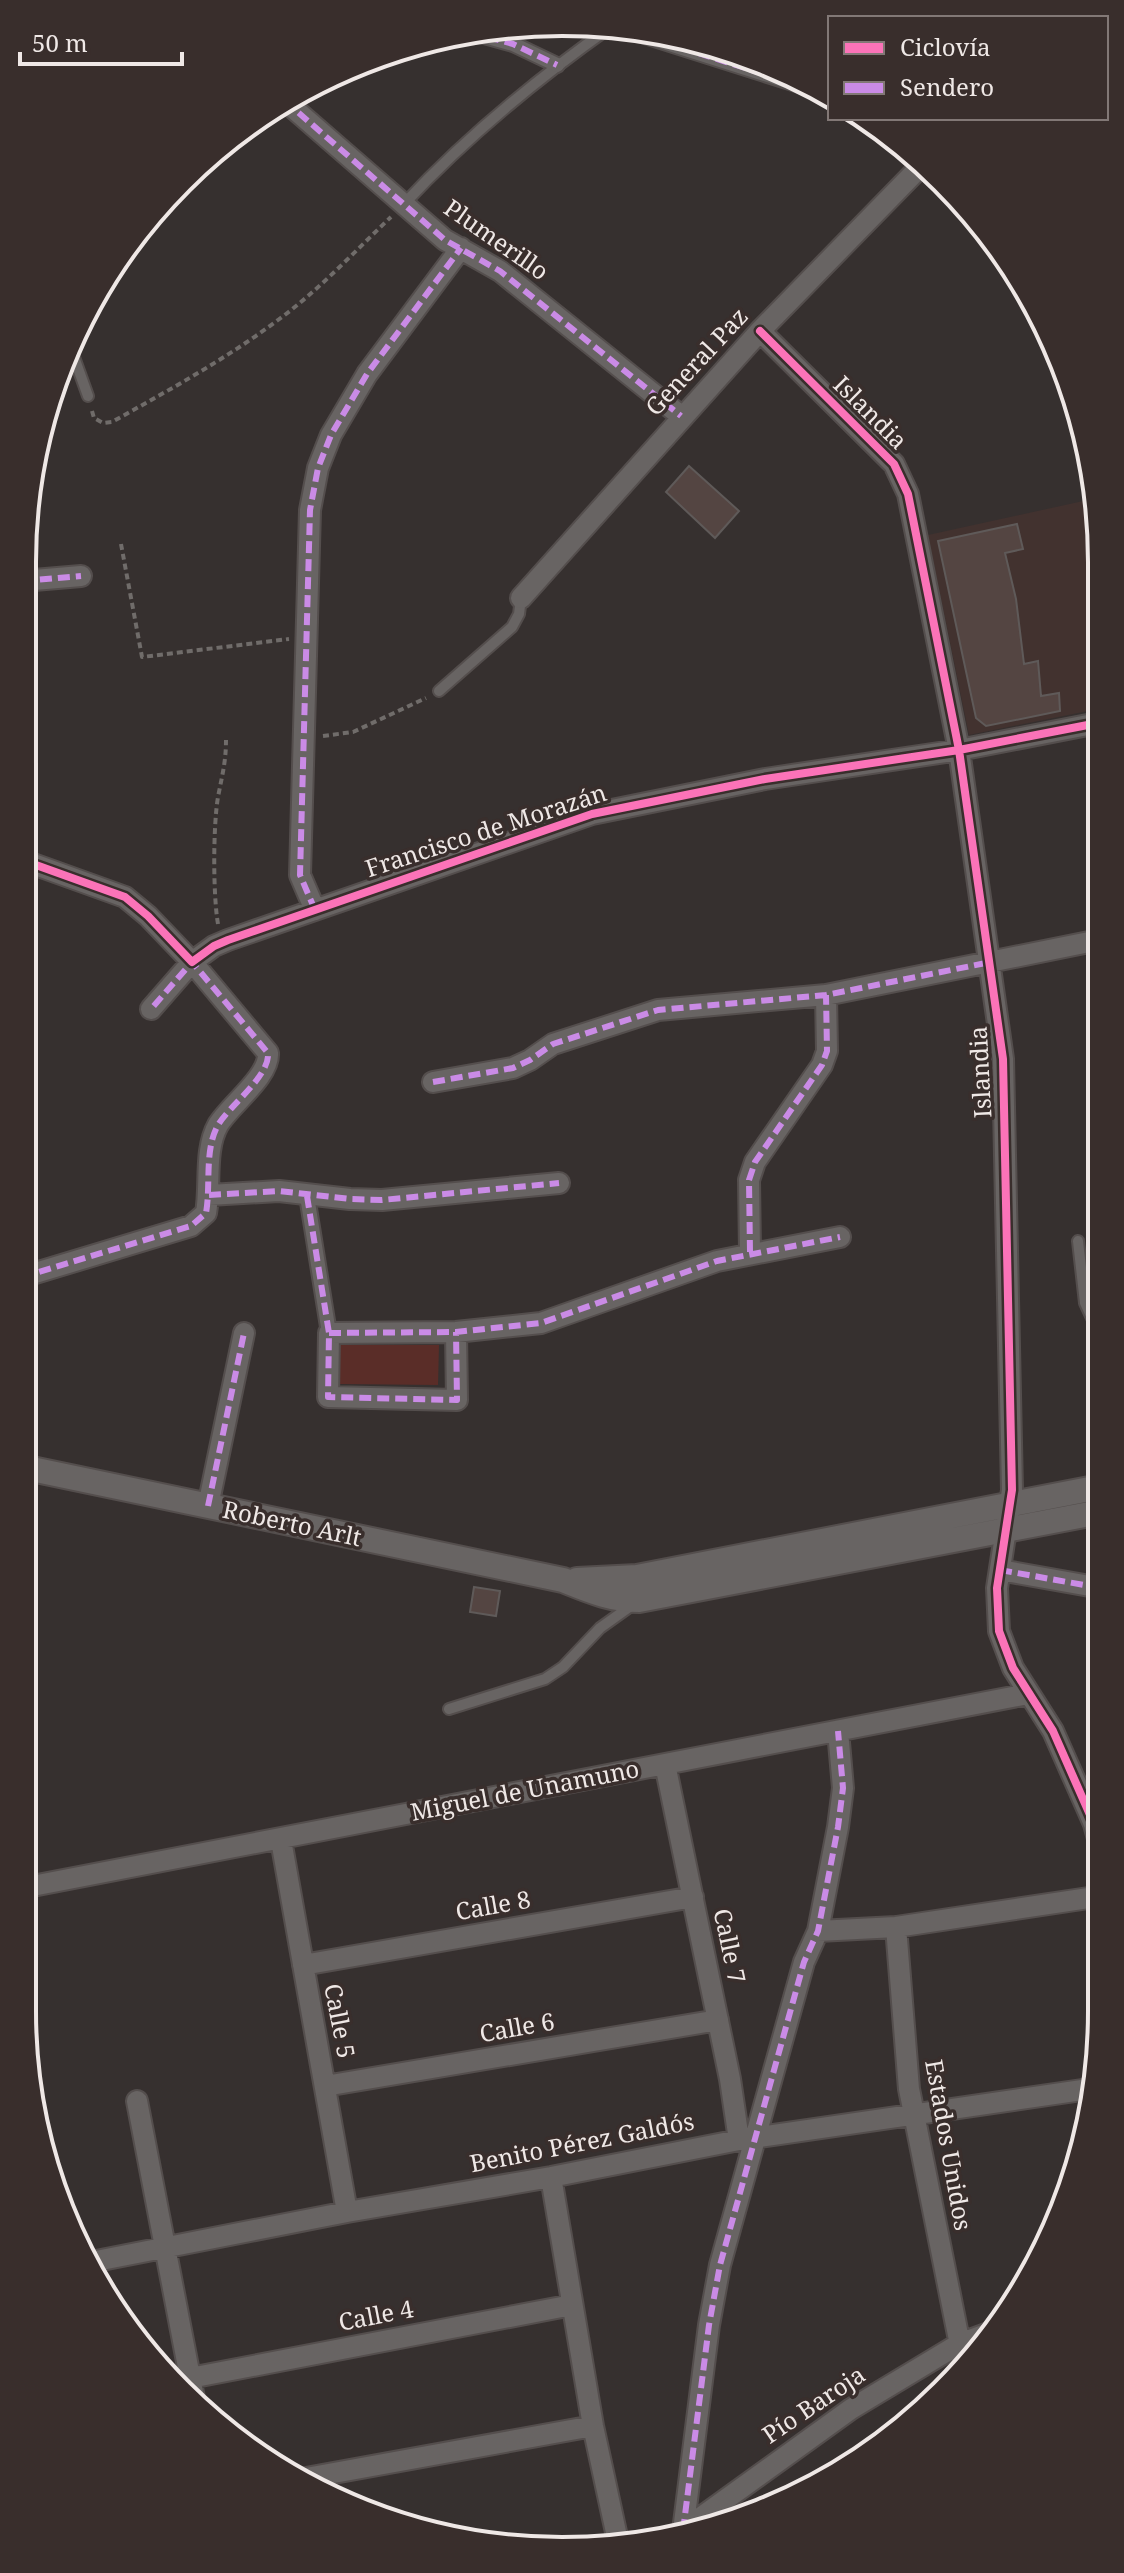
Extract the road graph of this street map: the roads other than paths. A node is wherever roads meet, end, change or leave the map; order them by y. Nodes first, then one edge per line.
1 (597, 37) edge
2 (500, 40) edge
3 (557, 65) junction
4 (294, 109) edge
5 (915, 172) edge
6 (404, 204) junction
7 (461, 248) junction
8 (760, 331) junction
9 (76, 362) edge
10 (88, 396) road end
11 (681, 416) junction
12 (81, 576) dead end
13 (36, 580) edge
14 (521, 598) joint
15 (439, 691) road end
16 (1088, 725) edge
17 (959, 750) junction
18 (36, 865) edge
19 (315, 910) junction
20 (1088, 942) edge
21 (192, 962) junction
22 (991, 962) junction
23 (826, 995) junction
24 (151, 1009) dead end
25 (433, 1082) dead end
26 (559, 1183) dead end
27 (209, 1195) junction
28 (307, 1196) junction
29 (840, 1237) dead end
30 (1078, 1241) dead end
31 (750, 1252) junction
32 (36, 1273) edge
33 (1088, 1309) edge
34 (456, 1332) junction
35 (244, 1333) dead end
36 (329, 1333) junction
37 (36, 1470) edge
38 (1088, 1489) edge
39 (1012, 1504) junction
40 (208, 1506) junction
41 (1088, 1514) edge
42 (1006, 1530) junction
43 (1000, 1570) junction
44 (563, 1580) junction
45 (1088, 1586) edge
46 (639, 1600) junction
47 (1028, 1694) junction
48 (449, 1709) dead end
49 (838, 1731) junction
50 (665, 1764) junction
51 (1088, 1810) edge
52 (281, 1840) junction
53 (36, 1885) edge
54 (693, 1897) junction
55 (1088, 1898) edge
56 (896, 1927) junction
57 (818, 1931) junction
58 (303, 1965) junction
59 (718, 2020) junction
60 (325, 2086) junction
61 (1082, 2090) edge
62 (137, 2101) dead end
63 (913, 2113) junction
64 (748, 2139) junction
65 (551, 2177) junction
66 (347, 2212) junction
67 (164, 2247) junction
68 (99, 2260) edge
69 (572, 2305) junction
70 (972, 2339) edge
71 (959, 2344) junction
72 (961, 2353) edge
73 (191, 2384) edge
74 (195, 2387) edge
75 (593, 2426) junction
76 (316, 2476) edge
77 (699, 2519) edge
78 (680, 2523) edge
79 (616, 2534) edge

1 - 3 lane
2 - 3 street
3 - 6 lane
4 - 6 street, Plumerillo
5 - 8 street, General Paz
6 - 7 street, Plumerillo
7 - 11 street, Plumerillo
7 - 19 street
8 - 11 street, General Paz
8 - 17 street, Islandia
9 - 10 lane
11 - 14 street, General Paz
12 - 13 street
14 - 15 lane
16 - 17 street, Francisco de Morazán
17 - 19 street, Francisco de Morazán
17 - 22 street, Islandia
18 - 21 street
19 - 21 street, Francisco de Morazán
20 - 22 street
21 - 24 street, Francisco de Morazán
21 - 27 street
22 - 23 street
22 - 39 street, Islandia
23 - 25 street
23 - 31 street
26 - 28 street
27 - 28 street
27 - 32 street
28 - 36 street
29 - 31 street
30 - 33 lane
31 - 34 street
34 - 36 street
34 - 36 street
35 - 40 street
37 - 40 street, Roberto Arlt
38 - 39 street
39 - 42 street, Islandia
39 - 44 street, Roberto Arlt
40 - 44 street, Roberto Arlt
41 - 42 street
42 - 43 street, Islandia
42 - 46 street, Roberto Arlt
43 - 45 street
43 - 47 street, Islandia
44 - 46 street, Roberto Arlt
46 - 48 lane
47 - 49 street, Miguel de Unamuno
47 - 51 street, Islandia
49 - 50 street, Miguel de Unamuno
49 - 57 street
50 - 52 street, Miguel de Unamuno
50 - 54 street, Calle 7
52 - 53 street, Miguel de Unamuno
52 - 58 street, Calle 5
54 - 58 street, Calle 8
54 - 59 street, Calle 7
55 - 56 street
56 - 57 street
56 - 63 street, Estados Unidos
57 - 64 street
58 - 60 street, Calle 5
59 - 60 street, Calle 6
59 - 64 street, Calle 7
60 - 66 street, Calle 5
61 - 63 street, Benito Pérez Galdós
62 - 67 street
63 - 64 street, Benito Pérez Galdós
63 - 71 street, Estados Unidos
64 - 65 street, Benito Pérez Galdós
64 - 78 street
65 - 66 street, Benito Pérez Galdós
65 - 69 street
66 - 67 street, Benito Pérez Galdós
67 - 68 street, Benito Pérez Galdós
67 - 73 street
69 - 74 street, Calle 4
69 - 75 street
70 - 71 street, Pío Baroja
71 - 72 street, Estados Unidos
71 - 77 street, Pío Baroja
75 - 76 street
75 - 79 street

